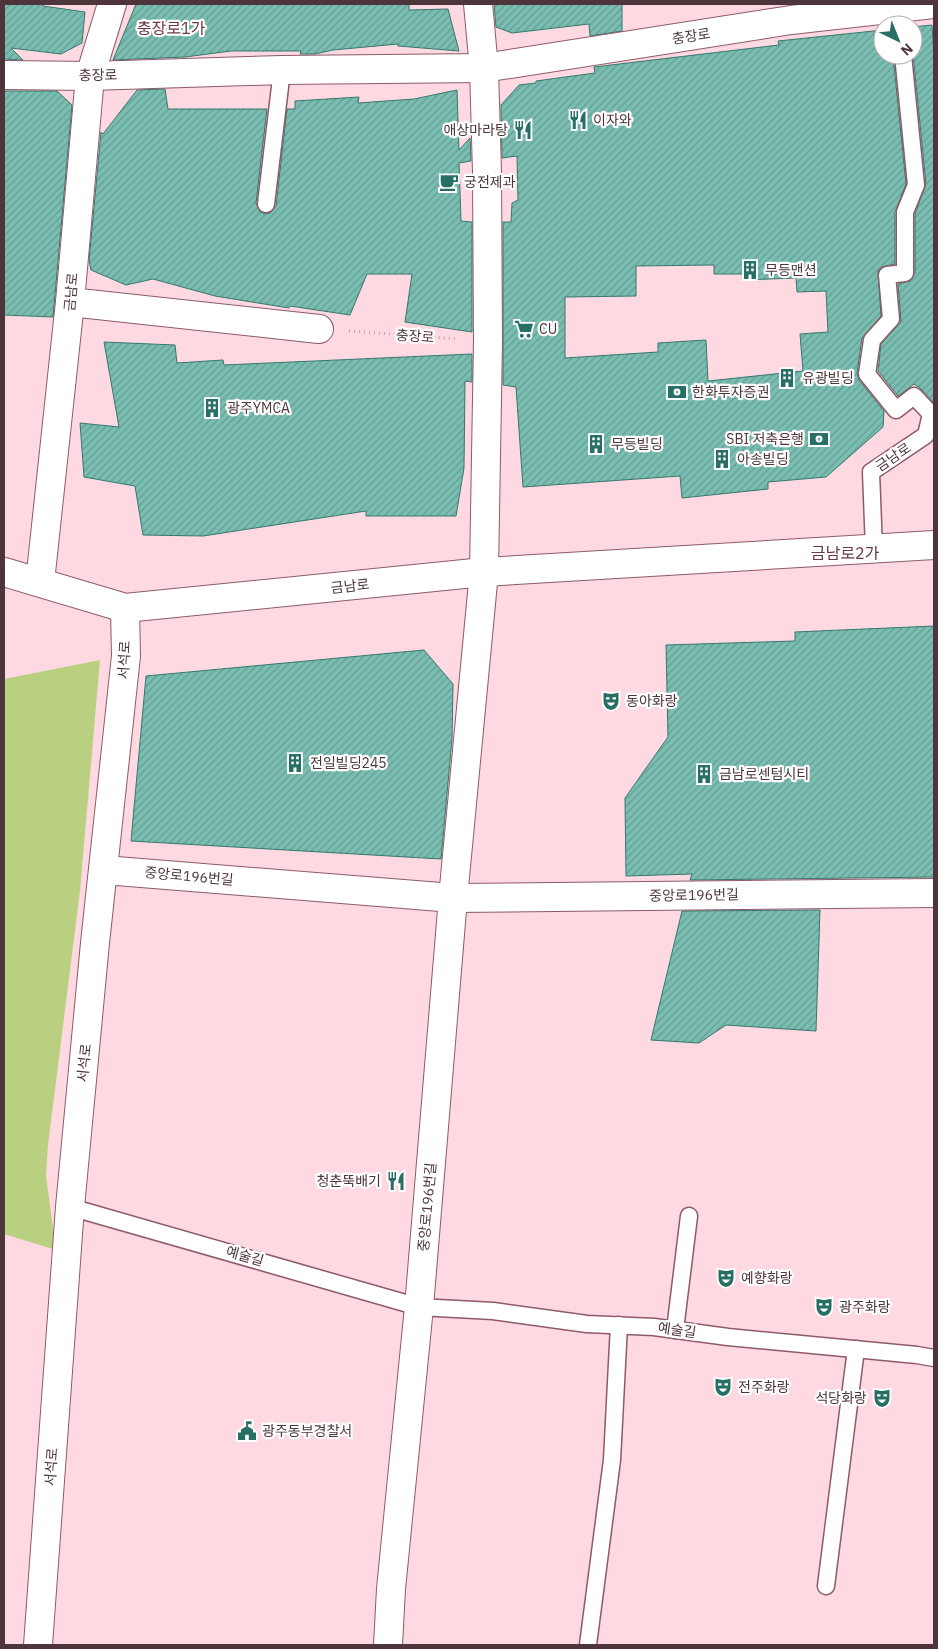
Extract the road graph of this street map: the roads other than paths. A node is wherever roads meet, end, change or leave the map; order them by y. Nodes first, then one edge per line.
1 (112, 4) edge
2 (478, 4) edge
3 (933, 4) edge
4 (902, 15) edge
5 (873, 17) edge
6 (904, 65) edge
7 (484, 68) junction
8 (282, 70) junction
9 (4, 76) edge
10 (90, 76) junction
11 (266, 204) dead end
12 (70, 302) junction
13 (319, 329) road end
14 (934, 545) edge
15 (874, 549) junction
16 (4, 572) edge
17 (484, 572) junction
18 (40, 582) junction
19 (125, 608) junction
20 (104, 870) junction
21 (934, 893) edge
22 (453, 898) junction
23 (70, 1207) junction
24 (689, 1216) dead end
25 (419, 1307) junction
26 (619, 1325) junction
27 (675, 1330) junction
28 (856, 1349) junction
29 (934, 1358) edge
30 (826, 1586) dead end
31 (38, 1645) edge
32 (388, 1645) edge
33 (588, 1645) edge

1 - 10 street, 금남로
2 - 7 street
3 - 4 street, 충장로
5 - 7 street, 충장로
6 - 15 lane, 금남로
7 - 8 street, 충장로
7 - 17 street
8 - 10 street, 충장로
8 - 11 lane
9 - 10 street, 충장로
10 - 12 street, 금남로
12 - 13 street
12 - 18 street, 금남로
14 - 15 street, 금남로
15 - 17 street, 금남로
16 - 18 street
17 - 19 street, 금남로
17 - 22 street
18 - 19 street
19 - 20 street, 서석로
20 - 22 street, 중앙로196번길
20 - 23 street, 서석로
21 - 22 street, 중앙로196번길
22 - 25 street, 중앙로196번길
23 - 25 lane, 예술길
23 - 31 street, 서석로
24 - 27 lane
25 - 26 lane, 예술길
25 - 32 street
26 - 27 lane, 예술길
26 - 33 lane
27 - 28 lane, 예술길
28 - 29 lane, 예술길
28 - 30 lane

